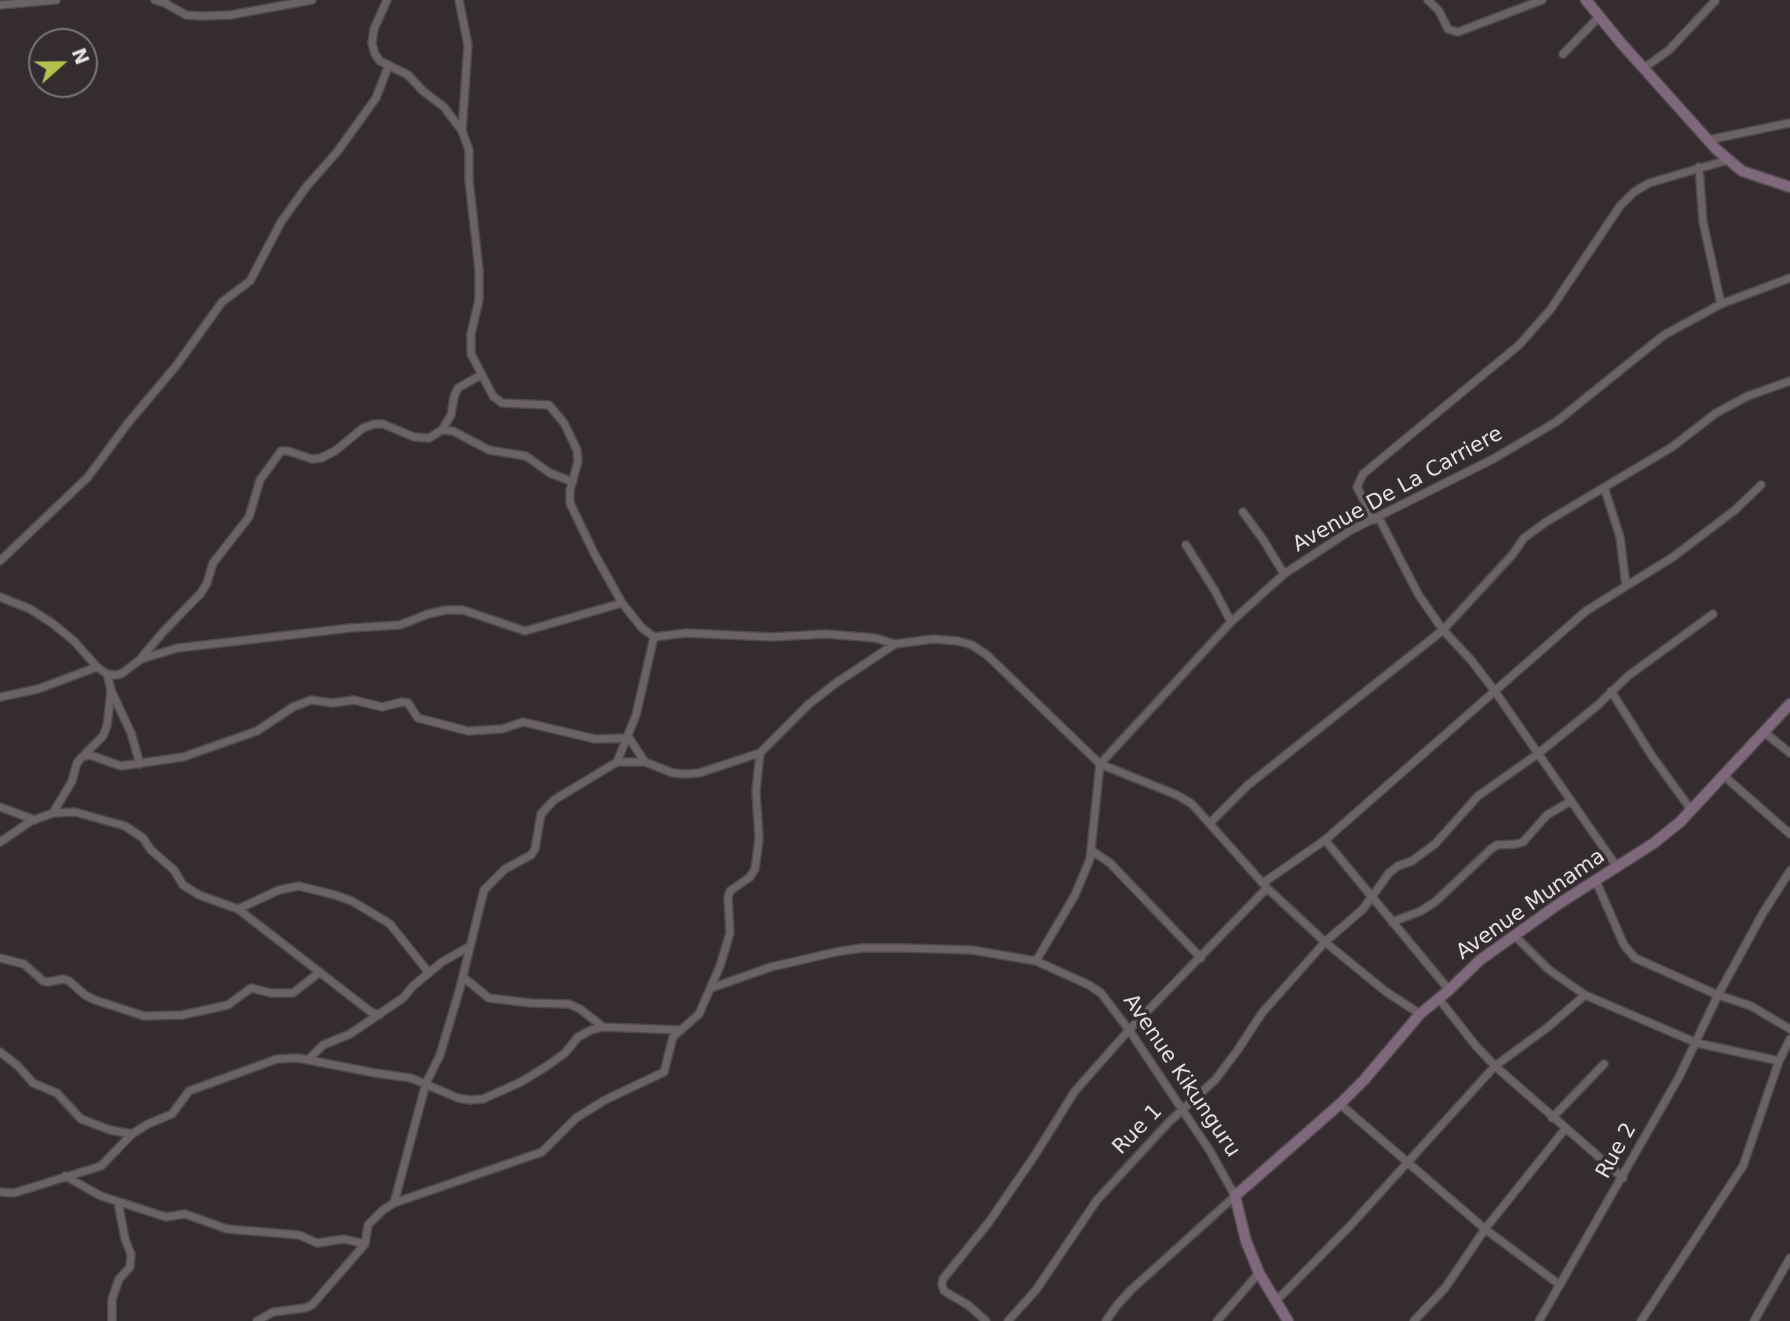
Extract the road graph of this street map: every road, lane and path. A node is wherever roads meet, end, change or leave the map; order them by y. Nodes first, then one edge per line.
1 (56, 0) edge
2 (155, 0) edge
3 (312, 0) edge
4 (387, 0) edge
5 (458, 0) edge
6 (1428, 0) edge
7 (1542, 0) edge
8 (1586, 0) edge
9 (1715, 1) edge
10 (0, 5) edge
11 (1599, 17) junction
12 (1563, 54) dead end
13 (388, 67) junction
14 (1644, 68) junction
15 (1790, 123) edge
16 (462, 131) junction
17 (1708, 141) junction
18 (1728, 160) junction
19 (1699, 167) junction
20 (1790, 187) edge
21 (1790, 278) edge
22 (1721, 304) junction
23 (481, 375) junction
24 (1790, 381) edge
25 (442, 430) junction
26 (573, 482) junction
27 (1761, 485) dead end
28 (1604, 487) junction
29 (1243, 512) dead end
30 (1377, 519) junction
31 (1186, 545) dead end
32 (0, 561) edge
33 (1284, 574) junction
34 (1626, 586) junction
35 (0, 597) edge
36 (622, 603) junction
37 (1713, 614) dead end
38 (1231, 622) junction
39 (1443, 630) junction
40 (654, 637) junction
41 (895, 644) junction
42 (141, 659) junction
43 (97, 667) junction
44 (107, 674) junction
45 (111, 690) junction
46 (1494, 691) junction
47 (1611, 691) junction
48 (0, 696) edge
49 (1790, 704) edge
50 (1764, 732) junction
51 (629, 738) junction
52 (1790, 752) edge
53 (760, 753) junction
54 (1539, 753) junction
55 (82, 757) junction
56 (617, 762) junction
57 (645, 762) junction
58 (140, 764) junction
59 (1100, 764) junction
60 (1724, 776) junction
61 (1571, 801) junction
62 (0, 807) edge
63 (1692, 811) junction
64 (53, 813) junction
65 (36, 820) junction
66 (1210, 823) junction
67 (1790, 834) edge
68 (1325, 840) junction
69 (0, 842) edge
70 (1093, 851) junction
71 (1616, 867) junction
72 (1790, 871) edge
73 (1596, 881) junction
74 (1265, 886) junction
75 (1372, 897) junction
76 (238, 909) junction
77 (1392, 922) junction
78 (1514, 935) junction
79 (1325, 943) junction
80 (470, 946) junction
81 (0, 958) edge
82 (1201, 958) junction
83 (1036, 961) junction
84 (320, 972) junction
85 (429, 973) junction
86 (463, 977) junction
87 (711, 988) junction
88 (1450, 990) junction
89 (1585, 995) junction
90 (1718, 995) junction
91 (1439, 999) junction
92 (1420, 1014) junction
93 (379, 1015) junction
94 (603, 1027) junction
95 (1790, 1029) edge
96 (679, 1030) junction
97 (1129, 1030) junction
98 (1790, 1039) edge
99 (1697, 1043) junction
100 (0, 1052) edge
101 (309, 1059) junction
102 (1779, 1061) junction
103 (1604, 1064) dead end
104 (1494, 1066) junction
105 (426, 1083) junction
106 (1340, 1104) junction
107 (1182, 1110) junction
108 (1552, 1118) junction
109 (1565, 1129) junction
110 (132, 1134) junction
111 (1407, 1162) junction
112 (65, 1176) junction
113 (1623, 1178) junction
114 (0, 1192) edge
115 (1235, 1196) junction
116 (118, 1202) junction
117 (394, 1203) junction
118 (1485, 1229) junction
119 (365, 1244) junction
120 (1790, 1258) edge
121 (1259, 1273) junction
122 (1560, 1285) junction
123 (1275, 1302) junction
124 (112, 1321) edge
125 (257, 1321) edge
126 (986, 1321) edge
127 (1008, 1321) edge
128 (1105, 1321) edge
129 (1217, 1321) edge
130 (1288, 1321) edge
131 (1414, 1321) edge
132 (1539, 1321) edge
133 (1641, 1321) edge
134 (1754, 1321) edge

1 - 10 street
2 - 3 street
4 - 13 street
5 - 16 street
6 - 7 street
8 - 11 street
9 - 14 street
11 - 12 street
11 - 14 street
13 - 16 street
13 - 32 street
14 - 17 street
15 - 17 street
16 - 23 street
17 - 18 street
18 - 19 street
18 - 20 street
19 - 22 street
19 - 30 street
21 - 22 street, Avenue De La Carriere
22 - 30 street, Avenue De La Carriere
23 - 25 street
23 - 26 street
24 - 28 street
25 - 26 street
25 - 42 street
26 - 36 street
27 - 34 street
28 - 34 street
28 - 39 street
29 - 33 street
30 - 33 street, Avenue De La Carriere
30 - 39 street
31 - 38 street
33 - 38 street, Avenue De La Carriere
34 - 46 street
35 - 43 street
36 - 40 street
36 - 42 street
37 - 47 street, Rue 1
38 - 59 street, Avenue De La Carriere
39 - 46 street
39 - 66 street
40 - 41 street
40 - 51 street
41 - 53 street
41 - 59 street
42 - 44 street
43 - 44 street
43 - 48 street
44 - 45 street
45 - 55 street
45 - 58 street
46 - 54 street
46 - 68 street
47 - 54 street, Rue 1
47 - 63 street
49 - 50 street, Avenue Munama
50 - 52 street
50 - 60 street, Avenue Munama
51 - 56 street
51 - 57 street
51 - 58 street
53 - 57 street
53 - 87 street
54 - 61 street
54 - 75 street, Rue 1
55 - 58 street
55 - 64 street
56 - 57 street
56 - 80 street
59 - 66 street
59 - 70 street
60 - 63 street, Avenue Munama
60 - 67 street
61 - 71 street
61 - 77 street
62 - 65 street
63 - 71 street, Avenue Munama
64 - 65 street
64 - 76 street
65 - 69 street
66 - 74 street
68 - 74 street
68 - 75 street
70 - 82 street
70 - 83 street
71 - 73 street, Avenue Munama
72 - 90 street, Rue 2
73 - 78 street, Avenue Munama
73 - 90 street
74 - 79 street
74 - 82 street
75 - 77 street
75 - 79 street, Rue 1
76 - 84 street
76 - 85 street
77 - 88 street
78 - 88 street, Avenue Munama
78 - 89 street
79 - 92 street
79 - 107 street, Rue 1
80 - 85 street
80 - 86 street
81 - 84 street
82 - 97 street
83 - 87 street, Avenue Kikunguru
83 - 97 street, Avenue Kikunguru
84 - 93 street
85 - 93 street
86 - 94 street
86 - 105 street
87 - 96 street
88 - 91 street, Avenue Munama
89 - 99 street
89 - 104 street
90 - 95 street
90 - 99 street, Rue 2
91 - 92 street, Avenue Munama
91 - 104 street
92 - 106 street, Avenue Munama
93 - 101 street
94 - 96 street
94 - 105 street
96 - 117 street
97 - 107 street, Avenue Kikunguru
97 - 126 street
98 - 102 street
99 - 102 street
99 - 113 street, Rue 2
100 - 110 street
101 - 105 street
101 - 110 street
102 - 133 street
103 - 108 street
104 - 108 street
104 - 111 street
105 - 117 street
106 - 111 street
106 - 115 street, Avenue Munama
107 - 115 street, Avenue Kikunguru
107 - 127 street, Rue 1
108 - 109 street
109 - 113 street
109 - 118 street
110 - 112 street
111 - 118 street
111 - 123 street
112 - 114 street
112 - 116 street
113 - 122 street, Rue 2
115 - 121 street, Avenue Kikunguru
115 - 128 street
116 - 119 street
116 - 124 street
117 - 119 street
118 - 122 street
118 - 131 street
119 - 125 street
120 - 134 street
121 - 123 street, Avenue Kikunguru
121 - 129 street
122 - 132 street, Rue 2
123 - 130 street, Avenue Kikunguru

